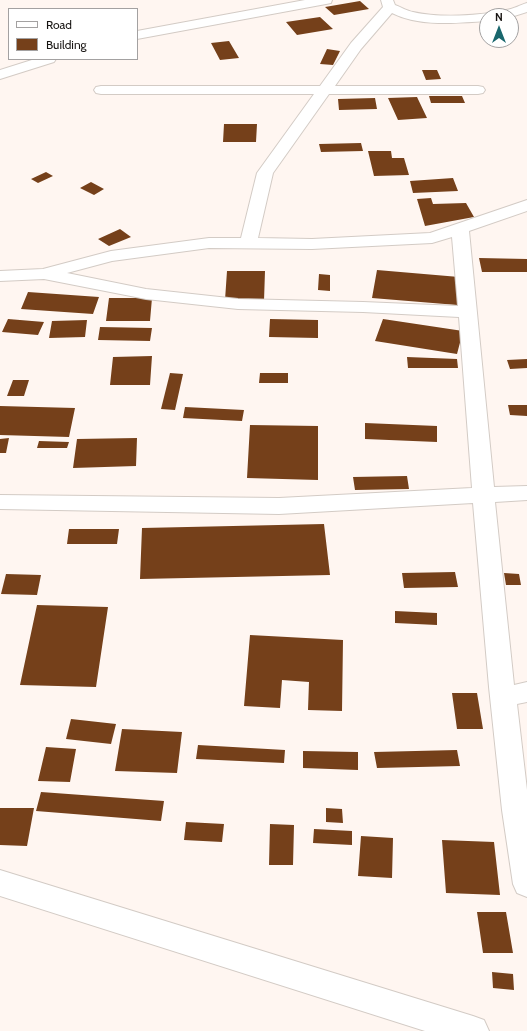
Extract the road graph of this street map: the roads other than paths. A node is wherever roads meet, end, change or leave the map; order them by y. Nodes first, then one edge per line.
1 (326, 0) edge
2 (389, 3) edge
3 (527, 7) edge
4 (138, 35) edge
5 (46, 60) edge
6 (0, 76) edge
7 (101, 90) dead end
8 (324, 90) junction
9 (478, 90) dead end
10 (527, 205) edge
11 (460, 228) junction
12 (248, 244) junction
13 (43, 274) junction
14 (0, 276) edge
15 (468, 312) junction
16 (527, 493) edge
17 (484, 494) junction
18 (0, 502) edge
19 (515, 694) edge
20 (0, 883) edge
21 (527, 884) edge
22 (473, 1031) edge

1 - 4 street
2 - 3 street
2 - 8 street
5 - 6 street
7 - 8 street
8 - 9 street
8 - 12 street
10 - 11 street
11 - 12 street
11 - 15 street
12 - 13 street
13 - 14 street
13 - 15 street
15 - 17 street
16 - 17 street
17 - 18 street
17 - 19 street
19 - 21 street
20 - 22 street

